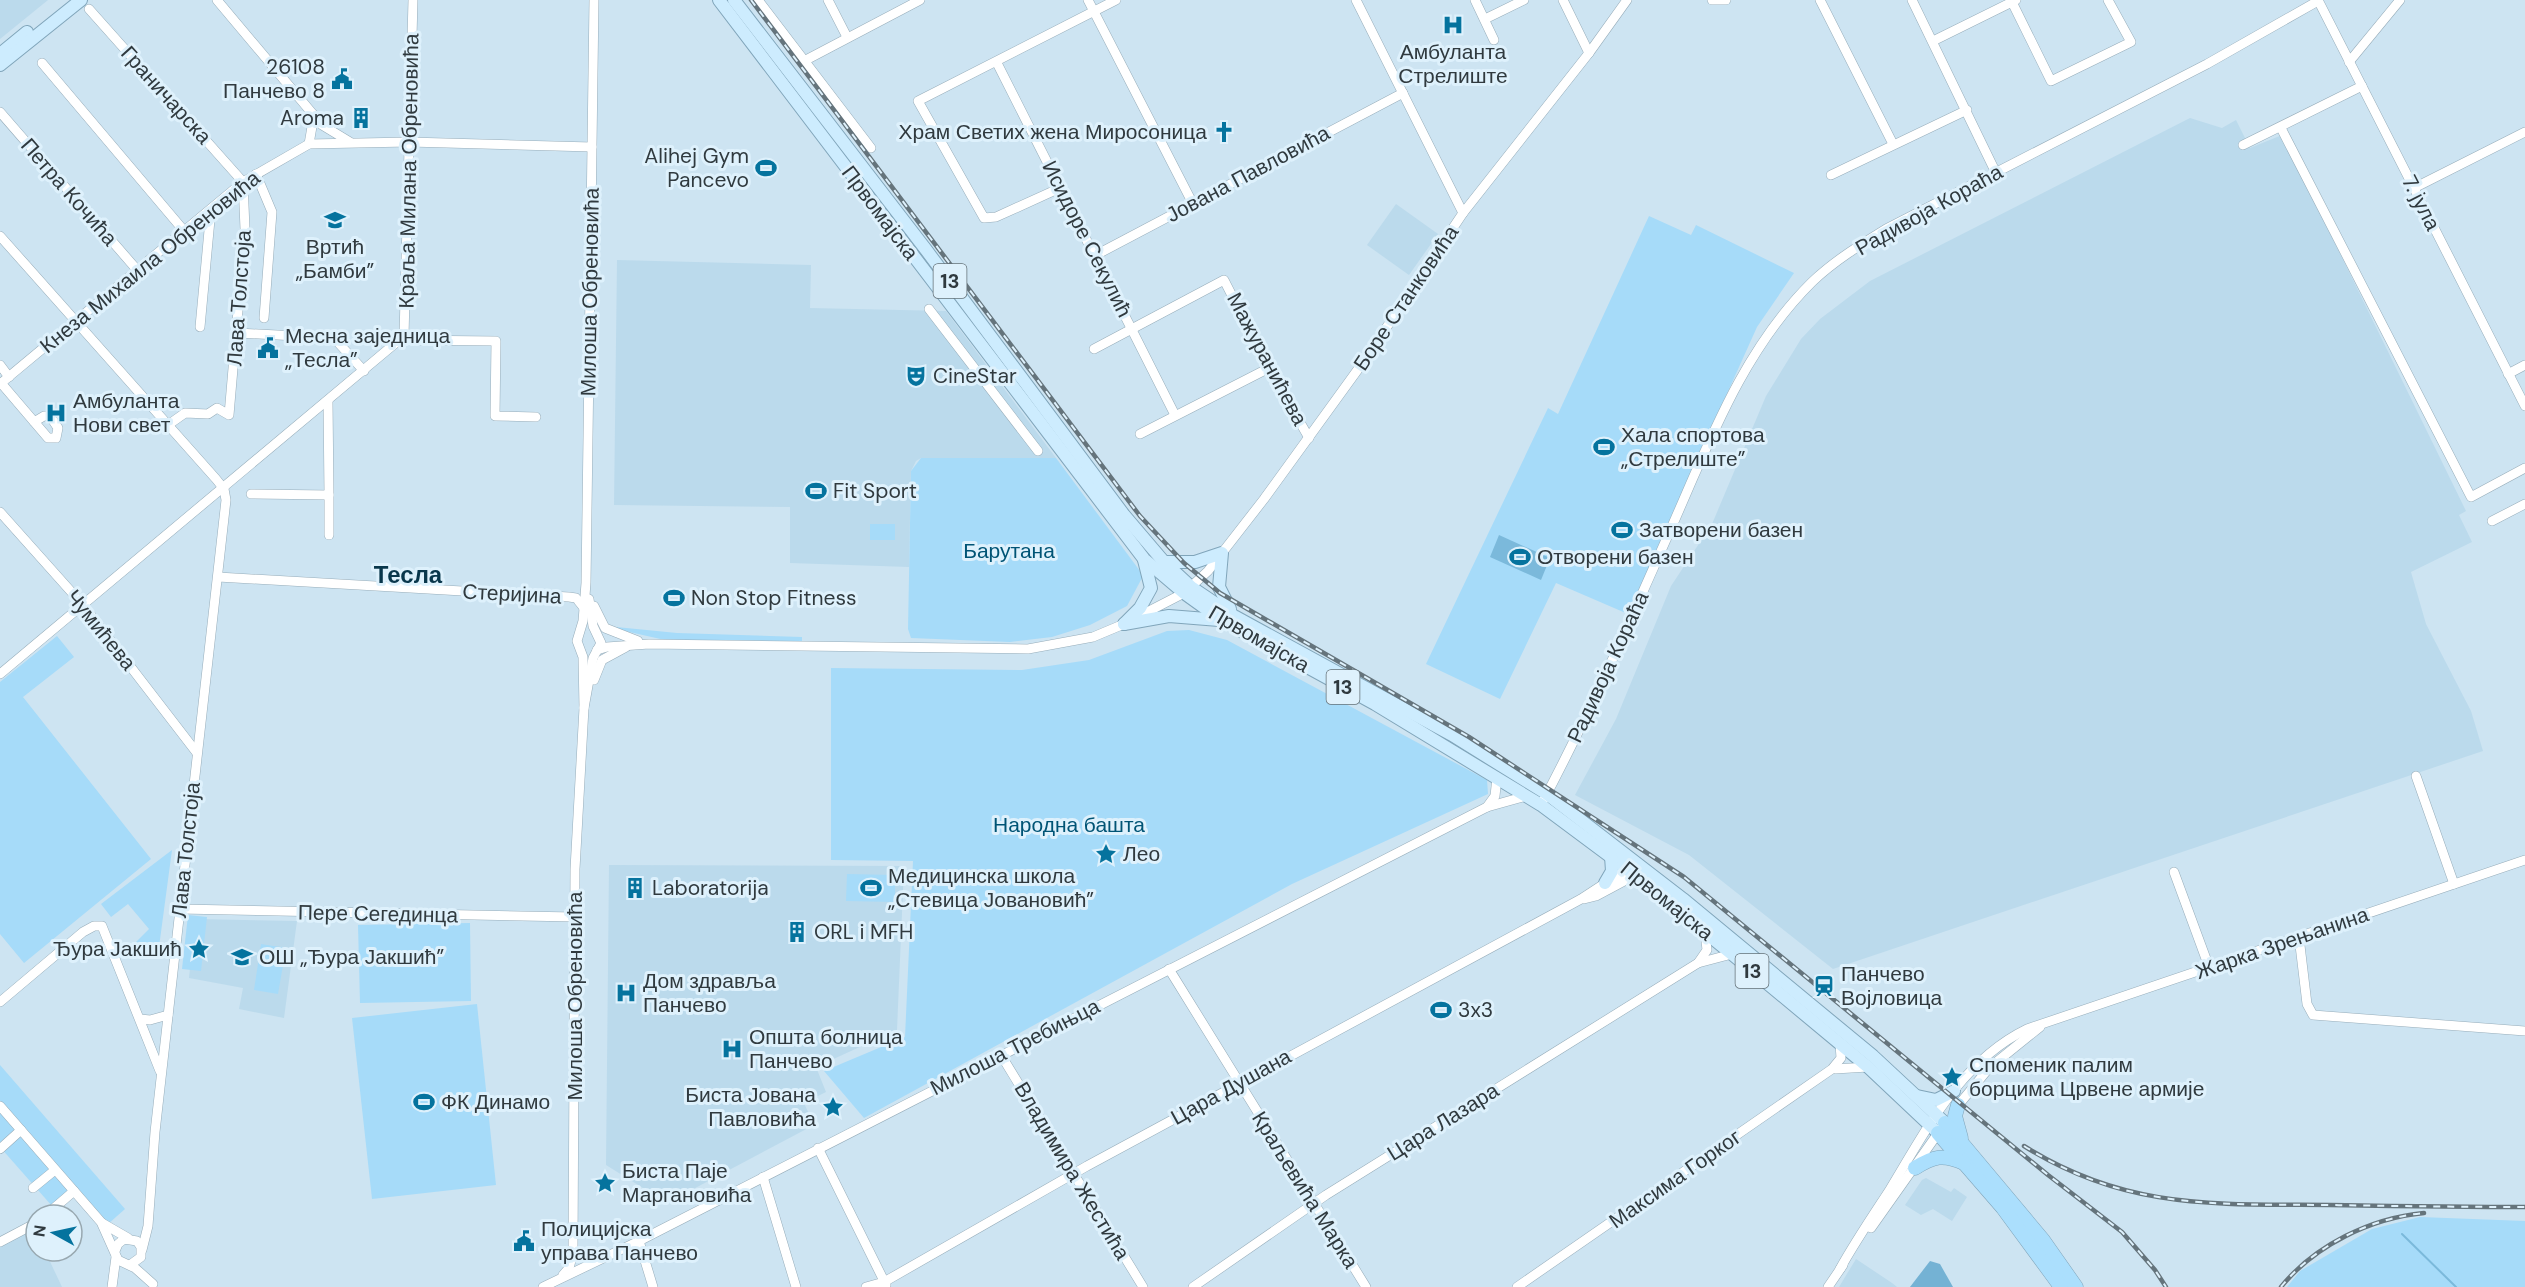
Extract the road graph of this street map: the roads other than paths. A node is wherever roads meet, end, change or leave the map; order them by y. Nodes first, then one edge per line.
1 (69, 0) edge
2 (217, 0) edge
3 (413, 0) edge
4 (594, 0) edge
5 (719, 0) edge
6 (734, 0) edge
7 (758, 0) edge
8 (828, 0) edge
9 (921, 0) edge
10 (1088, 0) edge
11 (1116, 0) edge
12 (1356, 0) edge
13 (1475, 0) edge
14 (1524, 0) edge
15 (1563, 0) edge
16 (1627, 0) edge
17 (1712, 0) edge
18 (1726, 0) edge
19 (1820, 0) edge
20 (1912, 0) edge
21 (2108, 0) edge
22 (2318, 0) edge
23 (2400, 0) edge
24 (2013, 1) edge
25 (85, 5) edge
26 (1094, 11) junction
27 (1485, 19) junction
28 (847, 37) junction
29 (1494, 40) dead end
30 (1933, 40) junction
31 (1589, 53) junction
32 (0, 54) edge
33 (804, 61) junction
34 (2349, 62) junction
35 (42, 63) dead end
36 (998, 63) junction
37 (0, 65) edge
38 (2362, 86) junction
39 (1403, 93) junction
40 (1967, 110) junction
41 (0, 112) edge
42 (314, 116) junction
43 (2281, 128) junction
44 (2525, 132) edge
45 (409, 142) junction
46 (352, 143) junction
47 (309, 144) junction
48 (1893, 144) junction
49 (2243, 145) dead end
50 (592, 147) junction
51 (871, 148) dead end
52 (1996, 173) junction
53 (256, 174) junction
54 (1831, 175) dead end
55 (243, 182) junction
56 (1060, 188) junction
57 (2414, 188) junction
58 (1192, 202) junction
59 (211, 209) junction
60 (1463, 213) junction
61 (185, 232) junction
62 (0, 236) edge
63 (1094, 256) junction
64 (138, 271) junction
65 (929, 309) dead end
66 (264, 318) dead end
67 (76, 322) junction
68 (200, 327) dead end
69 (1132, 328) junction
70 (238, 333) junction
71 (401, 340) junction
72 (1094, 349) dead end
73 (0, 365) edge
74 (2525, 365) edge
75 (1269, 368) junction
76 (364, 371) junction
77 (2508, 374) junction
78 (3, 381) edge
79 (328, 401) junction
80 (2525, 406) edge
81 (1175, 415) junction
82 (536, 417) dead end
83 (34, 422) dead end
84 (168, 425) junction
85 (1140, 434) dead end
86 (1309, 438) junction
87 (1038, 452) dead end
88 (2525, 468) edge
89 (224, 489) junction
90 (251, 494) dead end
91 (329, 495) junction
92 (2525, 504) edge
93 (0, 512) edge
94 (2492, 521) dead end
95 (329, 535) dead end
96 (1222, 553) junction
97 (1144, 559) junction
98 (1164, 562) junction
99 (218, 577) junction
100 (586, 583) junction
101 (1188, 590) junction
102 (589, 597) junction
103 (83, 605) junction
104 (585, 608) junction
105 (1229, 618) junction
106 (1124, 624) junction
107 (597, 633) junction
108 (580, 634) junction
109 (633, 643) junction
110 (580, 649) junction
111 (596, 651) junction
112 (0, 674) edge
113 (586, 695) junction
114 (584, 708) junction
115 (197, 753) junction
116 (2416, 776) dead end
117 (1497, 777) junction
118 (1526, 796) junction
119 (1544, 799) junction
120 (1487, 807) junction
121 (1611, 856) junction
122 (2525, 860) edge
123 (1637, 869) junction
124 (2174, 872) dead end
125 (1605, 883) junction
126 (2454, 884) junction
127 (1581, 899) junction
128 (180, 909) junction
129 (575, 917) junction
130 (1705, 932) junction
131 (2299, 937) junction
132 (1732, 954) junction
133 (1698, 963) junction
134 (2210, 968) junction
135 (1169, 969) junction
136 (0, 1002) edge
137 (168, 1015) junction
138 (140, 1019) junction
139 (2040, 1027) junction
140 (2525, 1031) edge
141 (1840, 1044) junction
142 (1001, 1055) junction
143 (1868, 1067) junction
144 (1832, 1069) junction
145 (161, 1074) junction
146 (1238, 1084) junction
147 (1916, 1096) junction
148 (1956, 1098) junction
149 (0, 1106) edge
150 (1937, 1124) junction
151 (21, 1130) junction
152 (1963, 1142) junction
153 (818, 1148) junction
154 (0, 1149) edge
155 (1966, 1164) junction
156 (1915, 1168) junction
157 (55, 1170) junction
158 (1073, 1174) junction
159 (763, 1177) junction
160 (33, 1188) dead end
161 (74, 1191) junction
162 (60, 1203) edge
163 (1314, 1203) junction
164 (147, 1211) junction
165 (100, 1222) junction
166 (24, 1229) edge
167 (130, 1238) junction
168 (639, 1241) junction
169 (0, 1242) edge
170 (142, 1252) junction
171 (573, 1253) junction
172 (116, 1254) junction
173 (593, 1264) junction
174 (128, 1265) junction
175 (1840, 1269) junction
176 (559, 1279) junction
177 (154, 1285) edge
178 (884, 1285) edge
179 (112, 1287) edge
180 (117, 1287) edge
181 (543, 1287) edge
182 (653, 1287) edge
183 (796, 1287) edge
184 (866, 1287) edge
185 (1143, 1287) edge
186 (1193, 1287) edge
187 (1366, 1287) edge
188 (1517, 1287) edge
189 (1828, 1287) edge
190 (2061, 1287) edge
191 (2076, 1287) edge

1 - 32 main road
2 - 42 street
3 - 45 street, Краља Милана Обреновића
4 - 50 street, Милоша Обреновића
5 - 97 main road, Првомајска / 13
6 - 98 main road, Првомајска / 13
7 - 33 street
8 - 28 street
9 - 28 street
10 - 26 street
11 - 26 street
12 - 39 street
13 - 27 street
14 - 27 street
15 - 31 street
16 - 31 street, Боре Станковића
17 - 18 street
19 - 48 street
20 - 30 street
21 - 24 street
22 - 34 street, 7. јула
22 - 52 street, Радивоја Кораћа
23 - 34 street
24 - 30 street
25 - 37 main road
25 - 55 street, Граничарска
26 - 36 street
26 - 58 street
27 - 29 street
28 - 33 street
30 - 40 street
31 - 60 street, Боре Станковића
33 - 51 street
34 - 38 street, 7. јула
35 - 61 street
36 - 56 street, Исидоре Секулић
36 - 56 street
38 - 43 street
38 - 57 street, 7. јула
39 - 58 street, Јована Павловића
39 - 60 street
40 - 48 street
40 - 52 street
41 - 64 street, Петра Кочића
42 - 46 street
42 - 47 street
43 - 49 street
43 - 88 street
44 - 57 street
45 - 46 street, Кнеза Михаила Обреновића
45 - 50 street, Кнеза Михаила Обреновића
45 - 71 street, Краља Милана Обреновића
46 - 47 street, Кнеза Михаила Обреновића
47 - 53 street, Кнеза Михаила Обреновића
48 - 54 street
50 - 100 street, Милоша Обреновића
52 - 119 street, Радивоја Кораћа
53 - 55 street, Кнеза Михаила Обреновића
53 - 66 street
55 - 59 street, Кнеза Михаила Обреновића
55 - 70 street, Лава Толстоја
56 - 63 street, Исидоре Секулић
57 - 77 street, 7. јула
58 - 63 street, Јована Павловића
59 - 61 street, Кнеза Михаила Обреновића
59 - 68 street
60 - 86 street, Боре Станковића
61 - 64 street, Кнеза Михаила Обреновића
62 - 67 street
63 - 69 street, Исидоре Секулић
64 - 67 street, Кнеза Михаила Обреновића
65 - 87 street
67 - 78 street, Кнеза Михаила Обреновића
67 - 84 street
69 - 72 street
69 - 75 street, Мажуранићева
69 - 81 street, Исидоре Секулић
70 - 76 street
70 - 84 street, Лава Толстоја
71 - 76 street
71 - 82 street
73 - 78 street
74 - 77 street
75 - 81 street
75 - 86 street, Мажуранићева
76 - 79 street
77 - 80 street, 7. јула
78 - 83 street
79 - 89 street
79 - 91 street
81 - 85 street
84 - 89 street
86 - 96 street, Боре Станковића
89 - 99 street, Лава Толстоја
89 - 103 street
90 - 91 street
91 - 95 street
92 - 94 street
93 - 103 street, Чумићева
96 - 98 main road
96 - 101 street, Боре Станковића
96 - 105 main road
97 - 101 main road, Првомајска / 13
97 - 106 main road
98 - 101 main road, Првомајска / 13
99 - 104 street, Стеријина
99 - 115 street, Лава Толстоја
100 - 102 street
100 - 104 street
101 - 105 main road, Првомајска / 13
101 - 106 street
102 - 107 street
102 - 109 street
103 - 112 street
103 - 115 street, Чумићева
104 - 108 street
105 - 106 main road
105 - 117 main road, Првомајска / 13
105 - 119 main road, Првомајска / 13
106 - 109 street
107 - 108 street
107 - 109 street
107 - 111 street
108 - 110 street
109 - 111 street
109 - 113 street
110 - 111 street
110 - 114 street
111 - 113 street
113 - 114 street
114 - 129 street, Милоша Обреновића
115 - 128 street, Лава Толстоја
116 - 126 street
117 - 118 main road, Првомајска / 13
117 - 120 street
118 - 119 main road, Првомајска / 13
118 - 120 street, Милоша Требињца
119 - 121 main road, Првомајска / 13
119 - 123 main road, Првомајска / 13
120 - 135 street, Милоша Требињца
121 - 123 main road, Првомајска / 13
121 - 125 main road
122 - 126 street, Жарка Зрењанина
123 - 125 street, Цара Душана
123 - 127 street, Цара Душана
123 - 130 main road, Првомајска / 13
123 - 147 main road, Првомајска / 13
124 - 134 street
125 - 127 street, Цара Душана
126 - 131 street, Жарка Зрењанина
127 - 146 street, Цара Душана
128 - 129 street, Пере Сегединца
128 - 137 street, Лава Толстоја
129 - 171 street, Милоша Обреновића
130 - 132 main road, Првомајска / 13
130 - 133 street
131 - 134 street, Жарка Зрењанина
131 - 140 street
132 - 133 street, Цара Лазара
132 - 141 main road, Првомајска / 13
133 - 163 street, Цара Лазара
134 - 139 street, Жарка Зрењанина
135 - 142 street, Милоша Требињца
135 - 146 street, Краљевића Марка
136 - 138 street
137 - 138 street
137 - 145 street, Лава Толстоја
138 - 145 street
139 - 148 street, Жарка Зрењанина
139 - 148 street, Жарка Зрењанина
141 - 143 main road, Првомајска / 13
141 - 144 street
142 - 153 street, Милоша Требињца
142 - 158 street, Владимира Жестића
143 - 144 street
143 - 150 main road, Првомајска / 13
144 - 188 street, Максима Горког
145 - 164 street, Лава Толстоја
146 - 158 street, Цара Душана
146 - 163 street, Краљевића Марка
147 - 148 main road
147 - 150 main road, Првомајска / 13
148 - 150 street, Жарка Зрењанина
148 - 150 street, Жарка Зрењанина
148 - 152 highway
149 - 151 street
150 - 152 highway, 13
150 - 155 highway, 13
150 - 156 street, Жарка Зрењанина
150 - 175 street, Жарка Зрењанина
151 - 154 street
151 - 157 street
152 - 191 highway, 13
153 - 159 street, Милоша Требињца
153 - 178 street
155 - 156 highway
155 - 190 highway, 13
156 - 175 street, Жарка Зрењанина
157 - 160 street
157 - 161 street
158 - 178 street, Цара Душана
158 - 185 street, Владимира Жестића
159 - 168 street, Милоша Требињца
159 - 183 street
161 - 162 street
161 - 165 street
163 - 186 street, Цара Лазара
163 - 187 street, Краљевића Марка
164 - 167 street, Лава Толстоја
164 - 170 street, Лава Толстоја
165 - 167 street
165 - 172 street
166 - 169 street
167 - 170 street
167 - 172 street
168 - 173 street, Милоша Требињца
168 - 182 street
170 - 174 street
170 - 177 street
171 - 173 street
171 - 176 street, Милоша Обреновића
172 - 174 street
172 - 179 street
173 - 176 street, Милоша Требињца
174 - 177 street
174 - 180 street
175 - 189 street, Жарка Зрењанина
176 - 181 street, Милоша Требињца
178 - 184 street, Цара Душана

